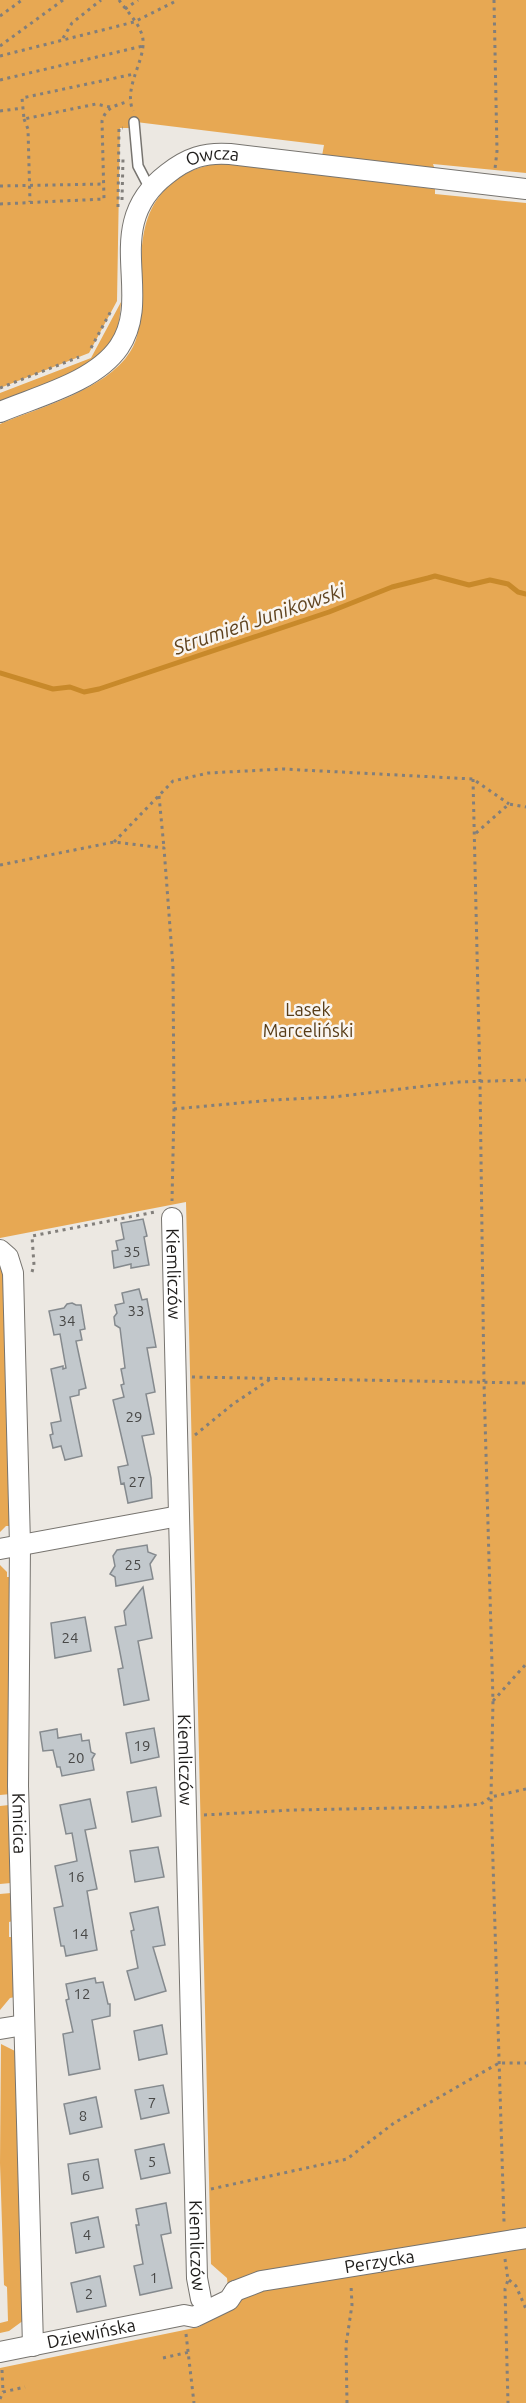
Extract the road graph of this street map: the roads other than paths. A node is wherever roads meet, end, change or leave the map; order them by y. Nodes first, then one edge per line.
1 (134, 123) road end
2 (150, 189) junction
3 (526, 189) edge
4 (0, 412) edge
5 (167, 1211) road end
6 (0, 1250) edge
7 (179, 1516) junction
8 (20, 1545) junction
9 (0, 1549) edge
10 (24, 2025) junction
11 (0, 2030) edge
12 (526, 2238) edge
13 (235, 2291) junction
14 (201, 2299) junction
15 (183, 2321) junction
16 (33, 2346) junction
17 (1, 2357) edge

1 - 2 lane
2 - 3 street, Owcza
2 - 4 street, Owcza
5 - 7 street, Kiemliczów
6 - 8 street, Kmicica
7 - 8 street
7 - 14 street, Kiemliczów
8 - 9 street
8 - 10 street, Kmicica
10 - 11 street
10 - 16 street, Kmicica
12 - 13 street, Perzycka
13 - 14 street, Dziewińska
13 - 15 street, Dziewińska
14 - 15 street, Dziewińska
15 - 16 street, Dziewińska
16 - 17 street, Dziewińska

